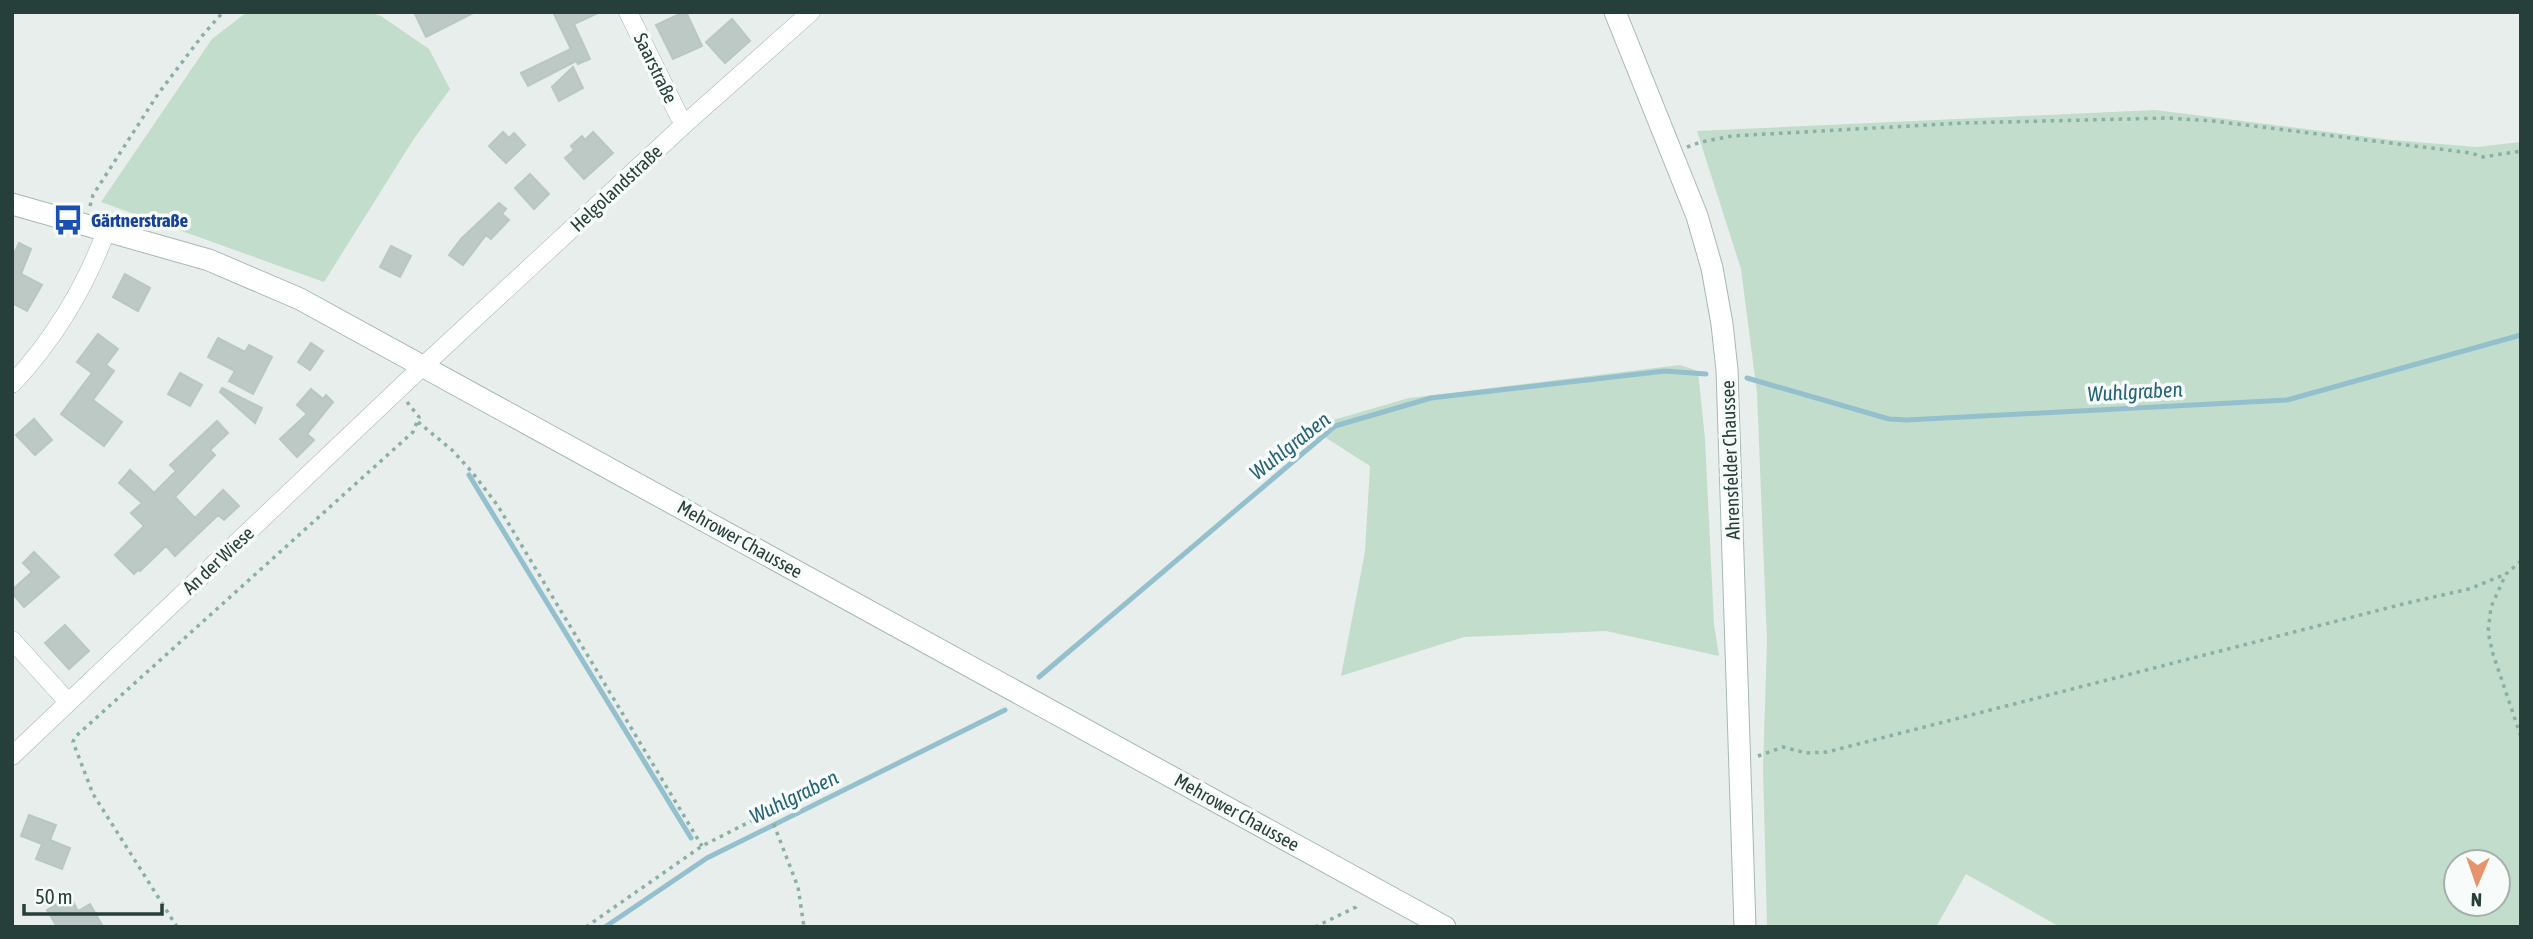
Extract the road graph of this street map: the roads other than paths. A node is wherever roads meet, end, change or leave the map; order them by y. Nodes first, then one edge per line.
1 (628, 12) edge
2 (811, 12) edge
3 (1615, 12) edge
4 (686, 123) junction
5 (12, 204) edge
6 (96, 228) junction
7 (424, 366) junction
8 (12, 384) edge
9 (12, 640) edge
10 (68, 702) junction
11 (12, 756) edge
12 (1445, 927) edge
13 (1745, 927) edge

1 - 4 street, Saarstraße
2 - 4 street, Helgolandstraße
3 - 13 main road, Ahrensfelder Chaussee
4 - 7 street, Helgolandstraße
5 - 6 main road, Mehrower Chaussee
6 - 7 main road, Mehrower Chaussee
6 - 8 street
7 - 10 street, An der Wiese
7 - 12 main road, Mehrower Chaussee
9 - 10 street
10 - 11 street, An der Wiese

